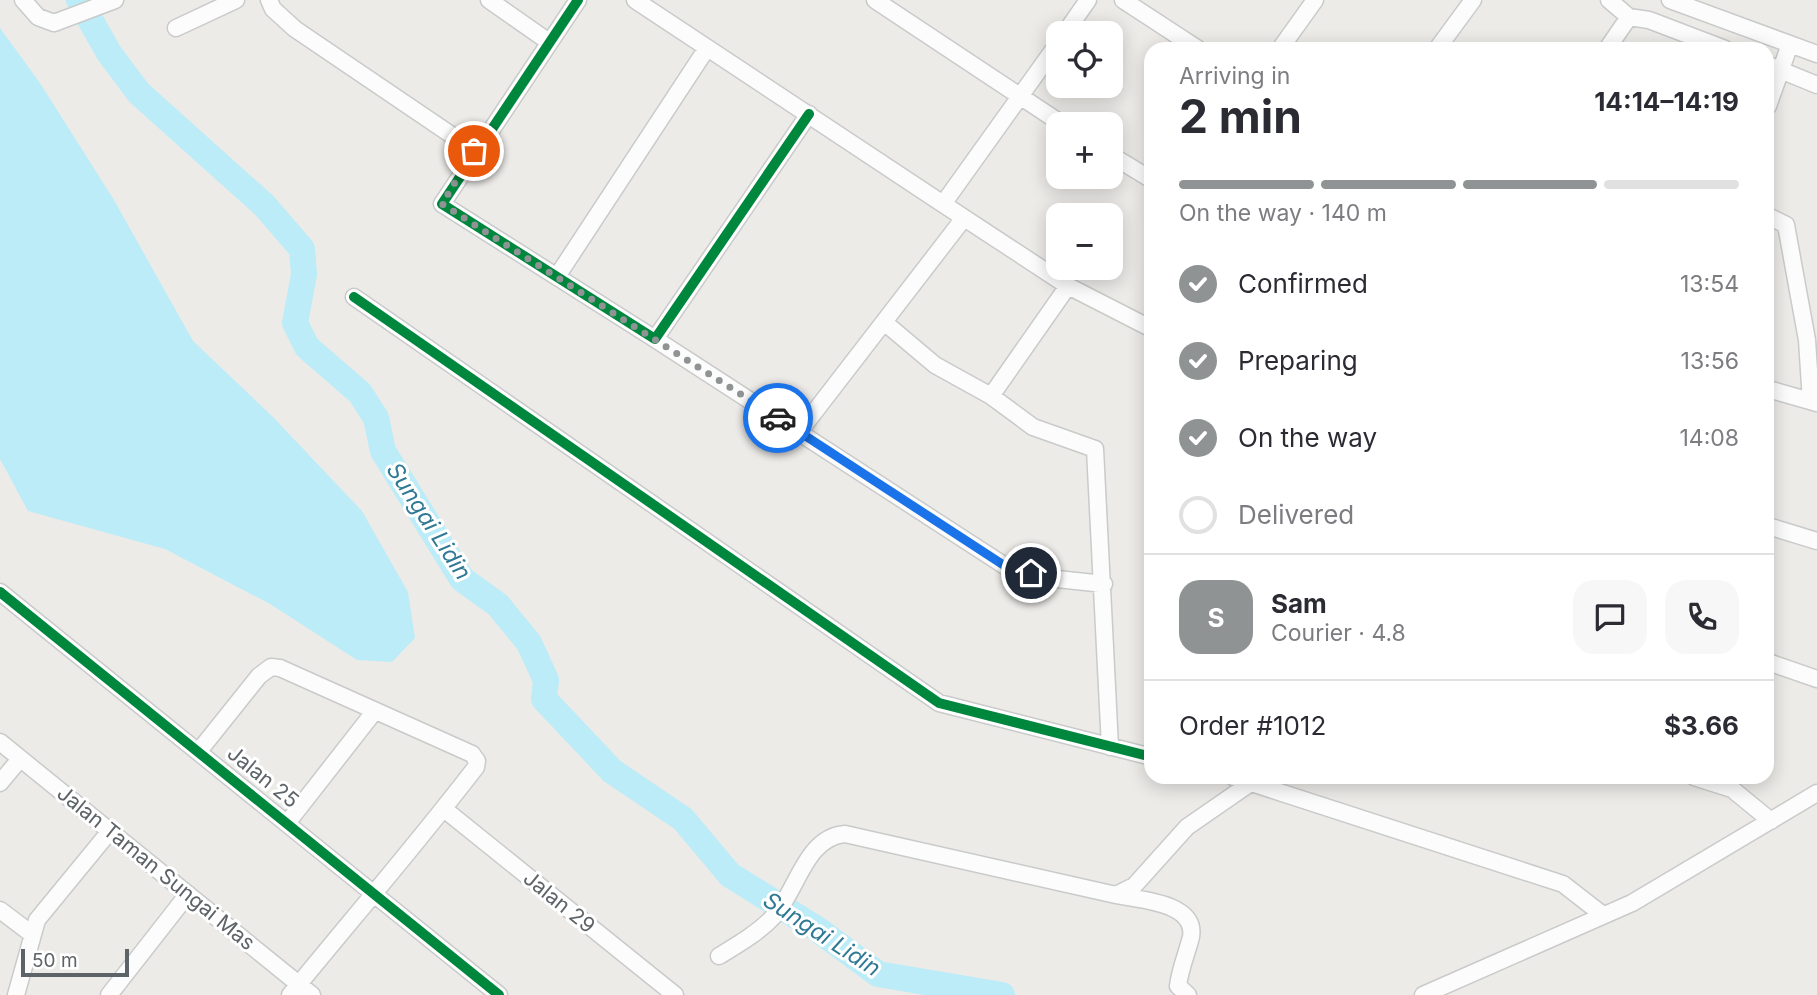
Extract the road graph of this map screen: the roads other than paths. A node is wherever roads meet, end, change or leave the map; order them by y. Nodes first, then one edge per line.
1 (23, 0) edge
2 (115, 0) edge
3 (236, 0) edge
4 (269, 0) edge
5 (489, 0) edge
6 (578, 0) edge
7 (635, 0) edge
8 (875, 0) edge
9 (1088, 0) edge
10 (1123, 0) edge
11 (1315, 0) edge
12 (1473, 0) edge
13 (1609, 0) edge
14 (1670, 0) edge
15 (1148, 7) edge
16 (1629, 17) junction
17 (1073, 21) edge
18 (176, 28) dead end
19 (549, 42) junction
20 (1190, 42) edge
21 (1285, 42) edge
22 (1442, 42) edge
23 (1612, 42) edge
24 (1707, 42) edge
25 (1790, 44) junction
26 (707, 48) junction
27 (1817, 54) edge
28 (1046, 60) edge
29 (1775, 68) edge
30 (1817, 85) edge
31 (1019, 97) junction
32 (809, 114) junction
33 (1046, 114) edge
34 (474, 151) junction
35 (1123, 162) edge
36 (1144, 175) edge
37 (943, 204) junction
38 (964, 218) junction
39 (1774, 219) edge
40 (558, 275) junction
41 (1068, 286) junction
42 (354, 297) dead end
43 (884, 322) junction
44 (1144, 325) edge
45 (655, 339) junction
46 (1774, 391) edge
47 (991, 396) junction
48 (1814, 402) edge
49 (799, 432) junction
50 (1774, 528) edge
51 (1817, 541) edge
52 (1104, 584) junction
53 (0, 592) edge
54 (1774, 664) edge
55 (1817, 679) edge
56 (374, 712) junction
57 (0, 742) edge
58 (1110, 747) junction
59 (199, 751) junction
60 (1144, 755) edge
61 (20, 759) junction
62 (0, 783) edge
63 (1237, 784) edge
64 (1258, 784) edge
65 (1716, 784) edge
66 (1817, 793) edge
67 (444, 809) junction
68 (1771, 821) junction
69 (288, 822) junction
70 (110, 831) junction
71 (373, 892) junction
72 (188, 894) junction
73 (1116, 895) junction
74 (0, 910) edge
75 (1603, 915) junction
76 (33, 935) junction
77 (719, 957) dead end
78 (295, 990) edge
79 (16, 995) edge
80 (109, 995) edge
81 (312, 995) edge
82 (499, 995) edge
83 (675, 995) edge
84 (1188, 995) edge
85 (1423, 995) edge

1 - 2 street
3 - 18 street
4 - 34 street
5 - 19 street
6 - 19 street
7 - 26 street
8 - 31 street
9 - 17 street
10 - 15 street
11 - 21 street
12 - 22 street
13 - 16 street
14 - 25 street
15 - 20 street
16 - 23 street
16 - 24 street
19 - 34 street
25 - 27 street
25 - 29 street
26 - 32 street
26 - 40 street
28 - 31 street
29 - 30 street
31 - 33 street
31 - 37 street
32 - 37 street
32 - 45 street
34 - 40 street
35 - 36 street
37 - 38 street
38 - 41 street
38 - 43 street
39 - 48 street
40 - 45 street
41 - 44 street
41 - 47 street
42 - 58 street
43 - 47 street
43 - 49 street
45 - 49 street
46 - 48 street
47 - 52 street
49 - 52 street
50 - 51 street
52 - 58 street
53 - 59 street, Jalan 25
54 - 55 street
56 - 59 street
56 - 67 street
56 - 69 street
57 - 61 street, Jalan Taman Sungai Mas
58 - 60 street
59 - 69 street, Jalan 25
61 - 62 street
61 - 70 street, Jalan Taman Sungai Mas
63 - 73 street
64 - 75 street
65 - 68 street
66 - 68 street
67 - 71 street
67 - 83 street, Jalan 29
68 - 75 street
69 - 71 street, Jalan 25
70 - 72 street, Jalan Taman Sungai Mas
70 - 76 street
71 - 78 street
71 - 82 street, Jalan 25
72 - 78 street, Jalan Taman Sungai Mas
72 - 80 street
73 - 77 street
73 - 84 street
74 - 76 street
75 - 85 street
76 - 79 street
78 - 81 street, Jalan Taman Sungai Mas

